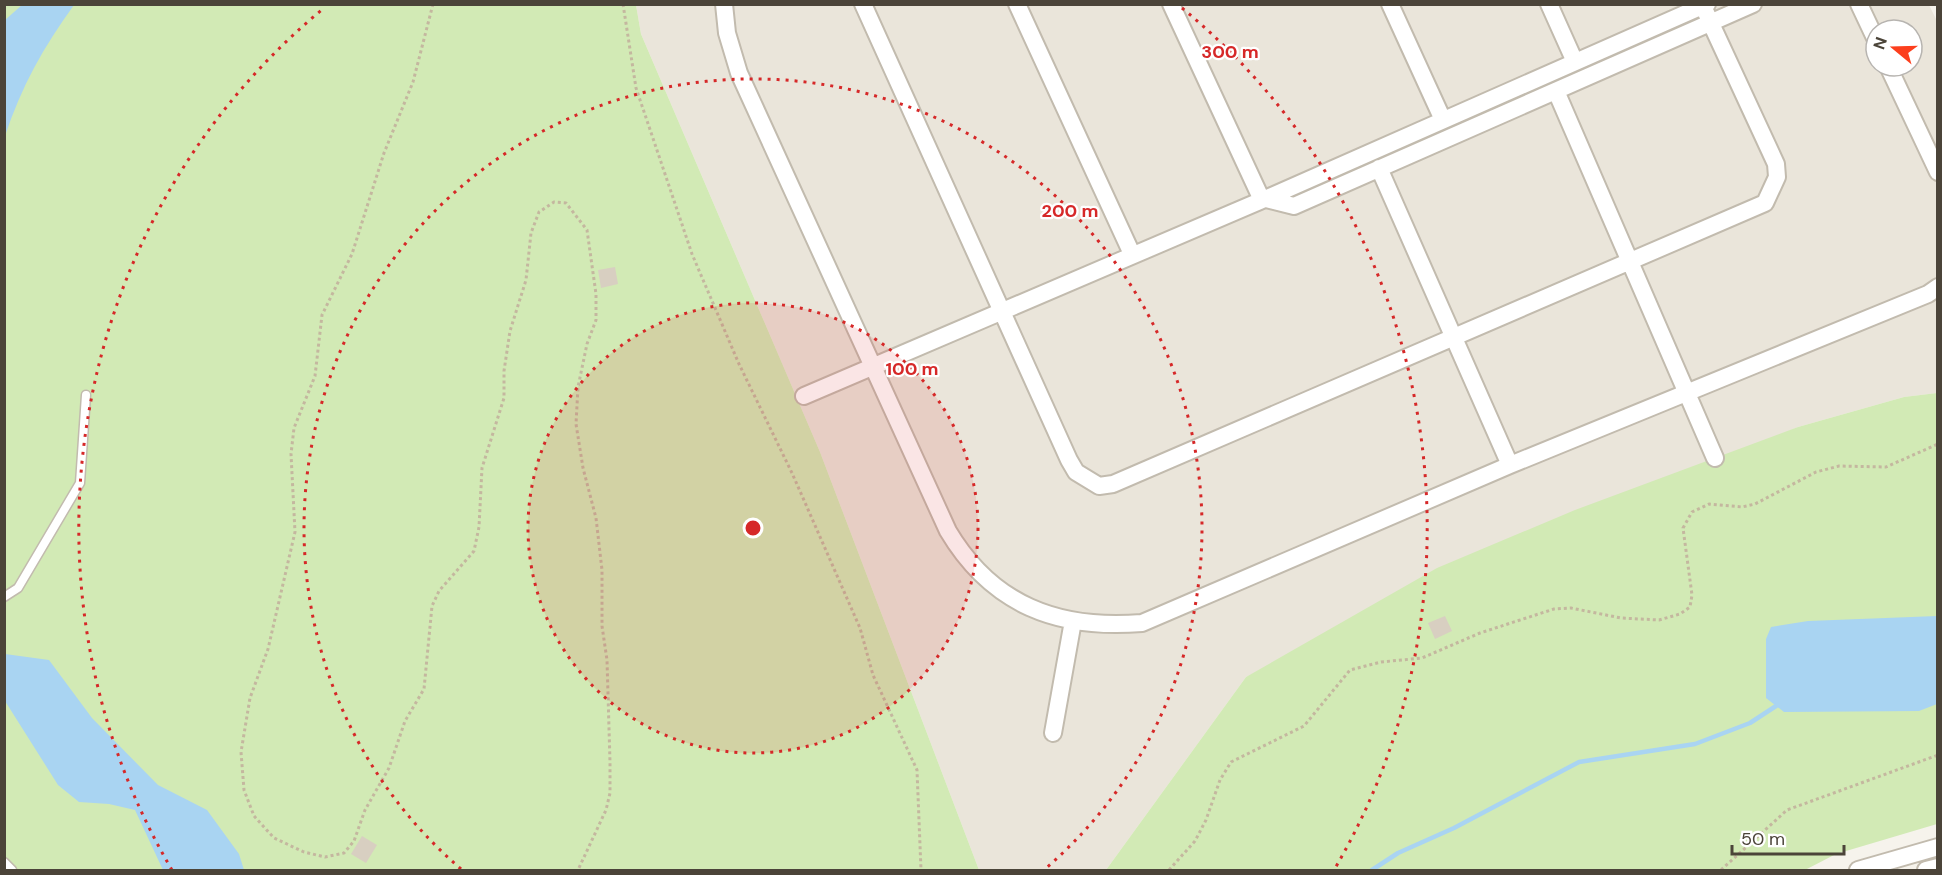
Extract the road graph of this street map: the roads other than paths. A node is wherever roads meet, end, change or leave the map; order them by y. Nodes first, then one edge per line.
1 (724, 4) edge
2 (863, 4) edge
3 (1017, 4) edge
4 (1171, 4) edge
5 (1390, 4) edge
6 (1549, 4) edge
7 (1753, 4) edge
8 (1859, 4) edge
9 (1704, 5) edge
10 (1866, 18) edge
11 (1711, 23) junction
12 (1575, 62) junction
13 (1894, 78) edge
14 (1556, 91) junction
15 (1443, 120) junction
16 (1379, 168) junction
17 (1938, 172) edge
18 (1262, 198) junction
19 (1132, 254) junction
20 (1630, 262) junction
21 (1938, 287) edge
22 (1001, 310) junction
23 (1454, 337) junction
24 (872, 366) junction
25 (1686, 393) junction
26 (86, 395) dead end
27 (804, 396) dead end
28 (1715, 458) dead end
29 (1510, 465) junction
30 (4, 597) edge
31 (1073, 621) junction
32 (1053, 733) dead end
33 (1938, 847) edge
34 (4, 862) edge
35 (1938, 867) edge
36 (12, 870) edge
37 (1858, 870) edge
38 (1926, 870) edge

1 - 24 street
2 - 22 street
3 - 19 street
4 - 18 street
5 - 15 street
6 - 12 street
7 - 11 street
8 - 10 street
9 - 11 street
9 - 12 street
11 - 14 street
11 - 20 street
12 - 15 street
13 - 17 street
14 - 16 street
14 - 20 street
15 - 18 street
16 - 18 street
16 - 23 street
18 - 19 street
19 - 22 street
20 - 23 street
20 - 25 street
21 - 25 street
22 - 23 street
22 - 24 street
23 - 29 street
24 - 27 street
24 - 31 street
25 - 28 street
25 - 29 street
26 - 30 lane
29 - 31 street
31 - 32 street
33 - 37 street
34 - 36 lane
35 - 38 street

